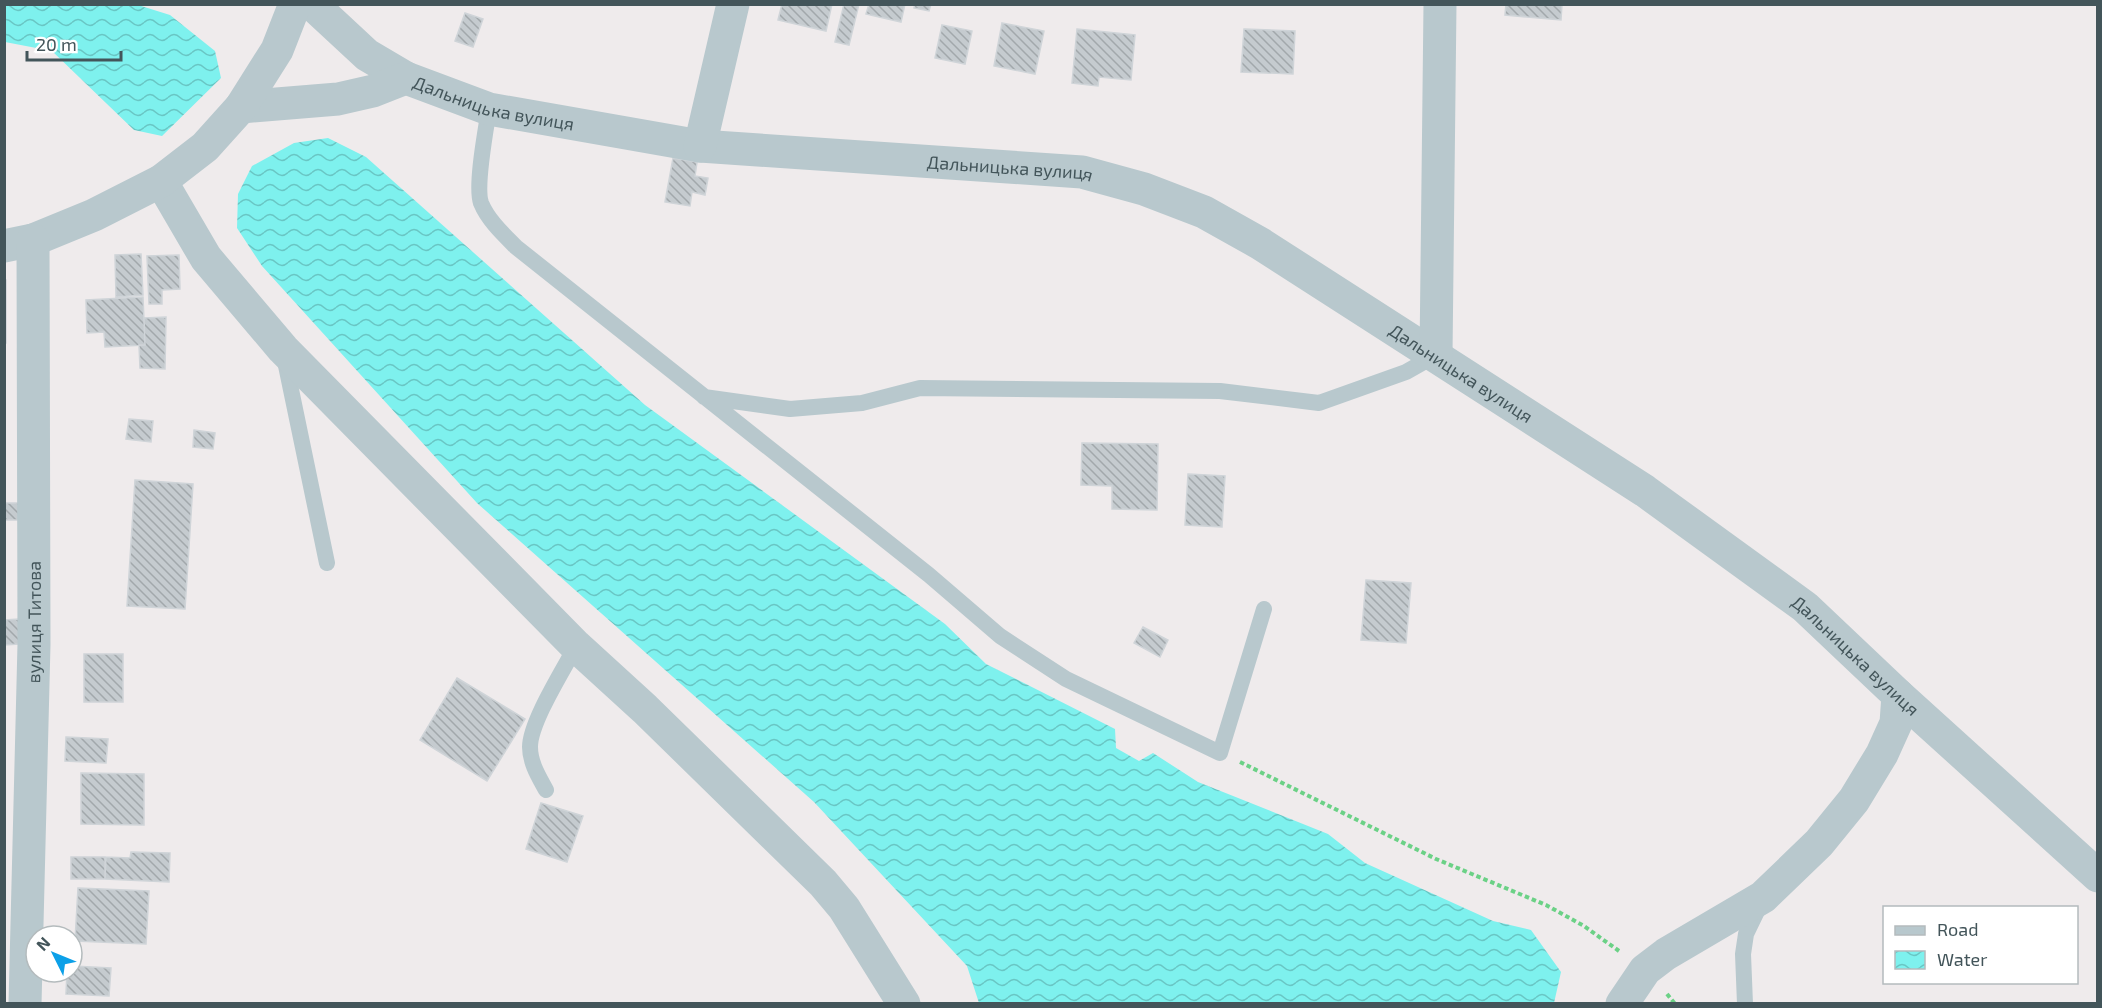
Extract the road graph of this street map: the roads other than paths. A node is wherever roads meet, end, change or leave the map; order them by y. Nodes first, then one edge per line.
1 (295, 4) edge
2 (312, 4) edge
3 (733, 4) edge
4 (1440, 4) edge
5 (405, 78) junction
6 (241, 107) junction
7 (489, 110) junction
8 (700, 146) junction
9 (161, 181) junction
10 (19, 243) edge
11 (283, 349) junction
12 (1436, 355) junction
13 (703, 397) junction
14 (327, 563) dead end
15 (1264, 609) dead end
16 (576, 646) junction
17 (1898, 695) junction
18 (546, 790) dead end
19 (2097, 876) edge
20 (1764, 897) junction
21 (900, 1002) edge
22 (25, 1004) edge
23 (1622, 1004) edge
24 (1745, 1004) edge

1 - 6 street
2 - 5 street, Дальницька вулиця
3 - 8 street
4 - 12 street
5 - 6 street
5 - 7 street, Дальницька вулиця
6 - 9 street
7 - 8 street, Дальницька вулиця
7 - 13 lane
8 - 12 street, Дальницька вулиця
9 - 10 street
9 - 11 street
10 - 22 street, вулиця Титова
11 - 14 lane
11 - 16 street
12 - 13 lane
12 - 17 street, Дальницька вулиця
13 - 15 lane
16 - 18 lane
16 - 21 street
17 - 19 street, Дальницька вулиця
17 - 20 street
20 - 23 street
20 - 24 lane

